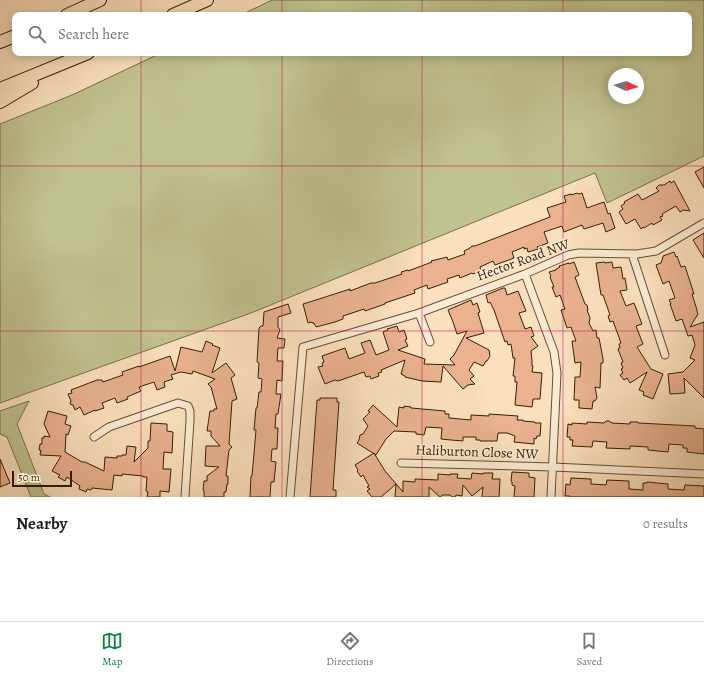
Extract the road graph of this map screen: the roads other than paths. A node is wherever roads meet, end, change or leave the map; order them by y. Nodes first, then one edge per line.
1 (100, 0) edge
2 (207, 0) edge
3 (74, 12) edge
4 (181, 12) edge
5 (12, 37) edge
6 (0, 42) edge
7 (81, 56) edge
8 (65, 63) junction
9 (0, 89) edge
10 (0, 102) edge
11 (704, 223) edge
12 (632, 254) junction
13 (525, 274) junction
14 (419, 313) junction
15 (430, 342) dead end
16 (665, 356) dead end
17 (94, 437) dead end
18 (401, 463) dead end
19 (553, 467) junction
20 (704, 474) edge
21 (185, 497) edge
22 (290, 497) edge
23 (551, 497) edge

1 - 3 highway
2 - 4 highway
5 - 6 highway
7 - 8 highway
8 - 9 highway
8 - 10 highway
11 - 12 street, Hector Road NW
12 - 13 street, Hector Road NW
12 - 16 street
13 - 14 street, Hector Road NW
13 - 19 street
14 - 15 street
14 - 22 street, Hector Road NW
17 - 21 street
18 - 19 street, Haliburton Close NW
19 - 20 street, Haliburton Close NW
19 - 23 street

